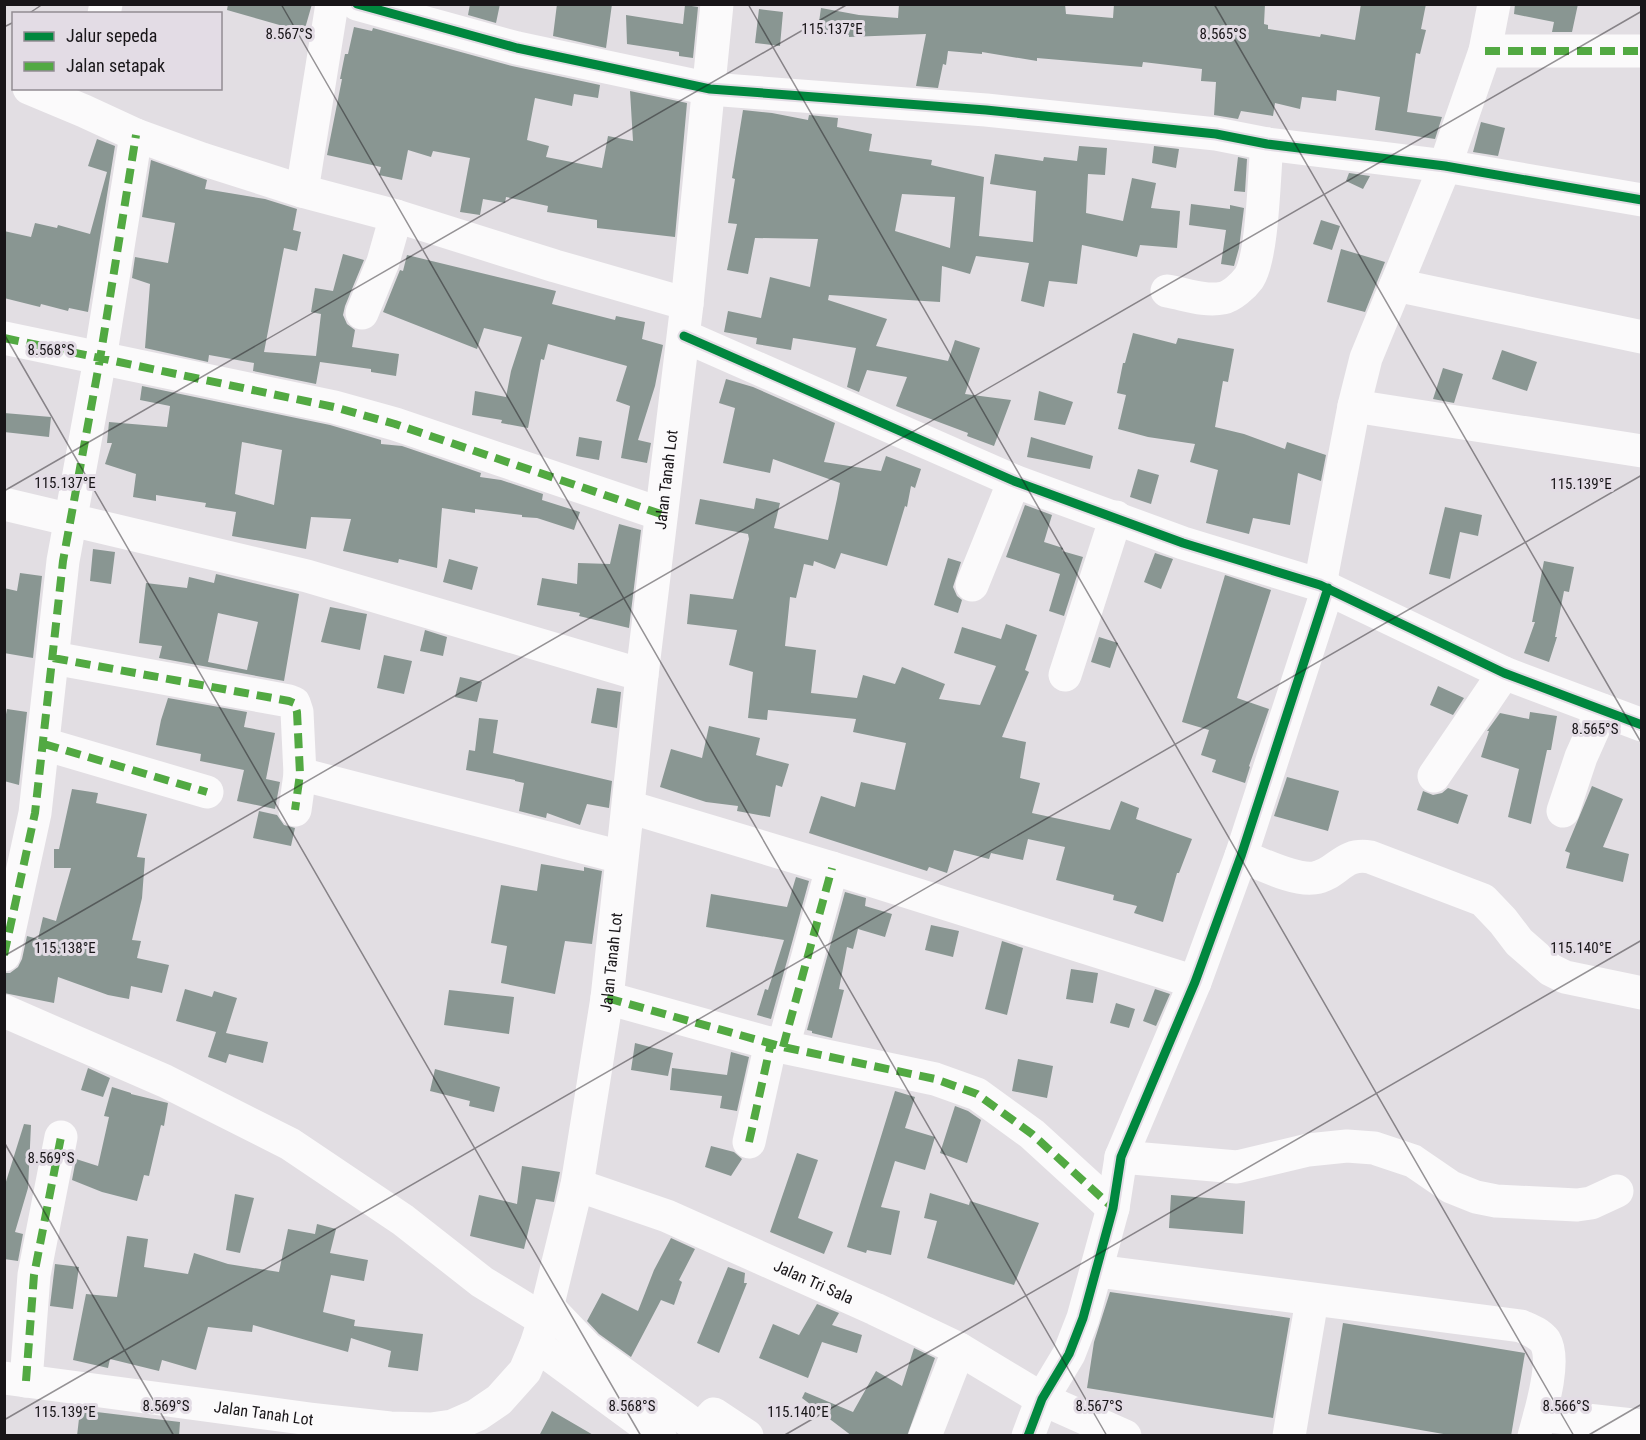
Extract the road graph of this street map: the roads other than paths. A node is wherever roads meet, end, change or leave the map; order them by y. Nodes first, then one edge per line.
1 (332, 4) edge
2 (357, 4) edge
3 (717, 4) edge
4 (1494, 4) edge
5 (1485, 51) junction
6 (1641, 51) edge
7 (710, 89) junction
8 (39, 90) edge
9 (87, 100) edge
10 (135, 135) junction
11 (1267, 144) junction
12 (1445, 166) junction
13 (302, 191) junction
14 (1641, 200) edge
15 (396, 216) junction
16 (1396, 285) junction
17 (1167, 291) dead end
18 (687, 304) junction
19 (362, 314) dead end
20 (684, 336) junction
21 (1641, 337) edge
22 (4, 338) edge
23 (100, 359) junction
24 (1354, 406) junction
25 (1641, 450) edge
26 (1014, 481) junction
27 (4, 504) edge
28 (661, 514) junction
29 (1116, 517) junction
30 (70, 519) junction
31 (972, 585) dead end
32 (1324, 587) junction
33 (53, 658) junction
34 (1504, 673) junction
35 (642, 675) junction
36 (1065, 675) dead end
37 (1602, 710) junction
38 (1641, 725) edge
39 (44, 744) junction
40 (300, 774) junction
41 (1434, 776) dead end
42 (207, 792) dead end
43 (629, 807) junction
44 (295, 810) dead end
45 (1563, 811) dead end
46 (1241, 856) junction
47 (621, 857) junction
48 (832, 868) junction
49 (4, 955) edge
50 (1195, 982) junction
51 (1641, 993) edge
52 (607, 998) junction
53 (4, 1011) edge
54 (777, 1045) junction
55 (60, 1137) dead end
56 (749, 1142) dead end
57 (1121, 1157) junction
58 (577, 1185) junction
59 (1617, 1191) dead end
60 (1113, 1208) junction
61 (1097, 1271) junction
62 (1312, 1300) junction
63 (542, 1324) junction
64 (959, 1349) junction
65 (15, 1379) edge
66 (1042, 1399) junction
67 (478, 1425) edge
68 (1537, 1425) edge
69 (1641, 1426) edge
70 (390, 1432) edge
71 (660, 1436) edge
72 (747, 1436) edge
73 (925, 1436) edge
74 (1028, 1436) edge
75 (1125, 1436) edge
76 (1289, 1436) edge

1 - 13 street
2 - 7 street
3 - 7 street, Jalan Tanah Lot
4 - 5 street
5 - 6 street
5 - 12 street
7 - 11 street
7 - 18 street, Jalan Tanah Lot
8 - 9 street
9 - 10 street
10 - 13 street
10 - 23 street
11 - 12 street
11 - 17 street
12 - 14 street
12 - 16 street
13 - 15 street
15 - 18 street
15 - 19 street
16 - 21 street
16 - 24 street
18 - 20 street, Jalan Tanah Lot
20 - 26 street
20 - 28 street, Jalan Tanah Lot
22 - 23 street
23 - 28 street
23 - 30 street
24 - 25 street
24 - 32 street
26 - 29 street
26 - 31 street
27 - 30 street
28 - 35 street, Jalan Tanah Lot
29 - 32 street
29 - 36 street
30 - 33 street
30 - 35 street
32 - 34 street
32 - 46 street
33 - 39 street
33 - 40 street
34 - 37 street
34 - 41 street
35 - 43 street, Jalan Tanah Lot
37 - 38 street
37 - 45 street
39 - 42 street
39 - 49 street
40 - 44 street
40 - 47 street
43 - 47 street, Jalan Tanah Lot
43 - 48 street
46 - 50 street
46 - 51 street
47 - 52 street, Jalan Tanah Lot
48 - 50 street
48 - 54 street
50 - 57 street
52 - 54 street
52 - 58 street, Jalan Tanah Lot
53 - 63 street
54 - 56 street
54 - 60 street
55 - 65 street
57 - 59 street
57 - 60 street
58 - 63 street, Jalan Tanah Lot
58 - 64 street, Jalan Tri Sala
60 - 61 street
61 - 62 street
61 - 66 street
62 - 68 street
62 - 76 street
63 - 67 street, Jalan Tanah Lot
63 - 71 street
63 - 72 street
64 - 66 street, Jalan Tri Sala
64 - 73 street
65 - 70 street, Jalan Tanah Lot
66 - 74 street
66 - 75 street, Jalan Tri Sala
67 - 70 street, Jalan Tanah Lot
68 - 69 street

